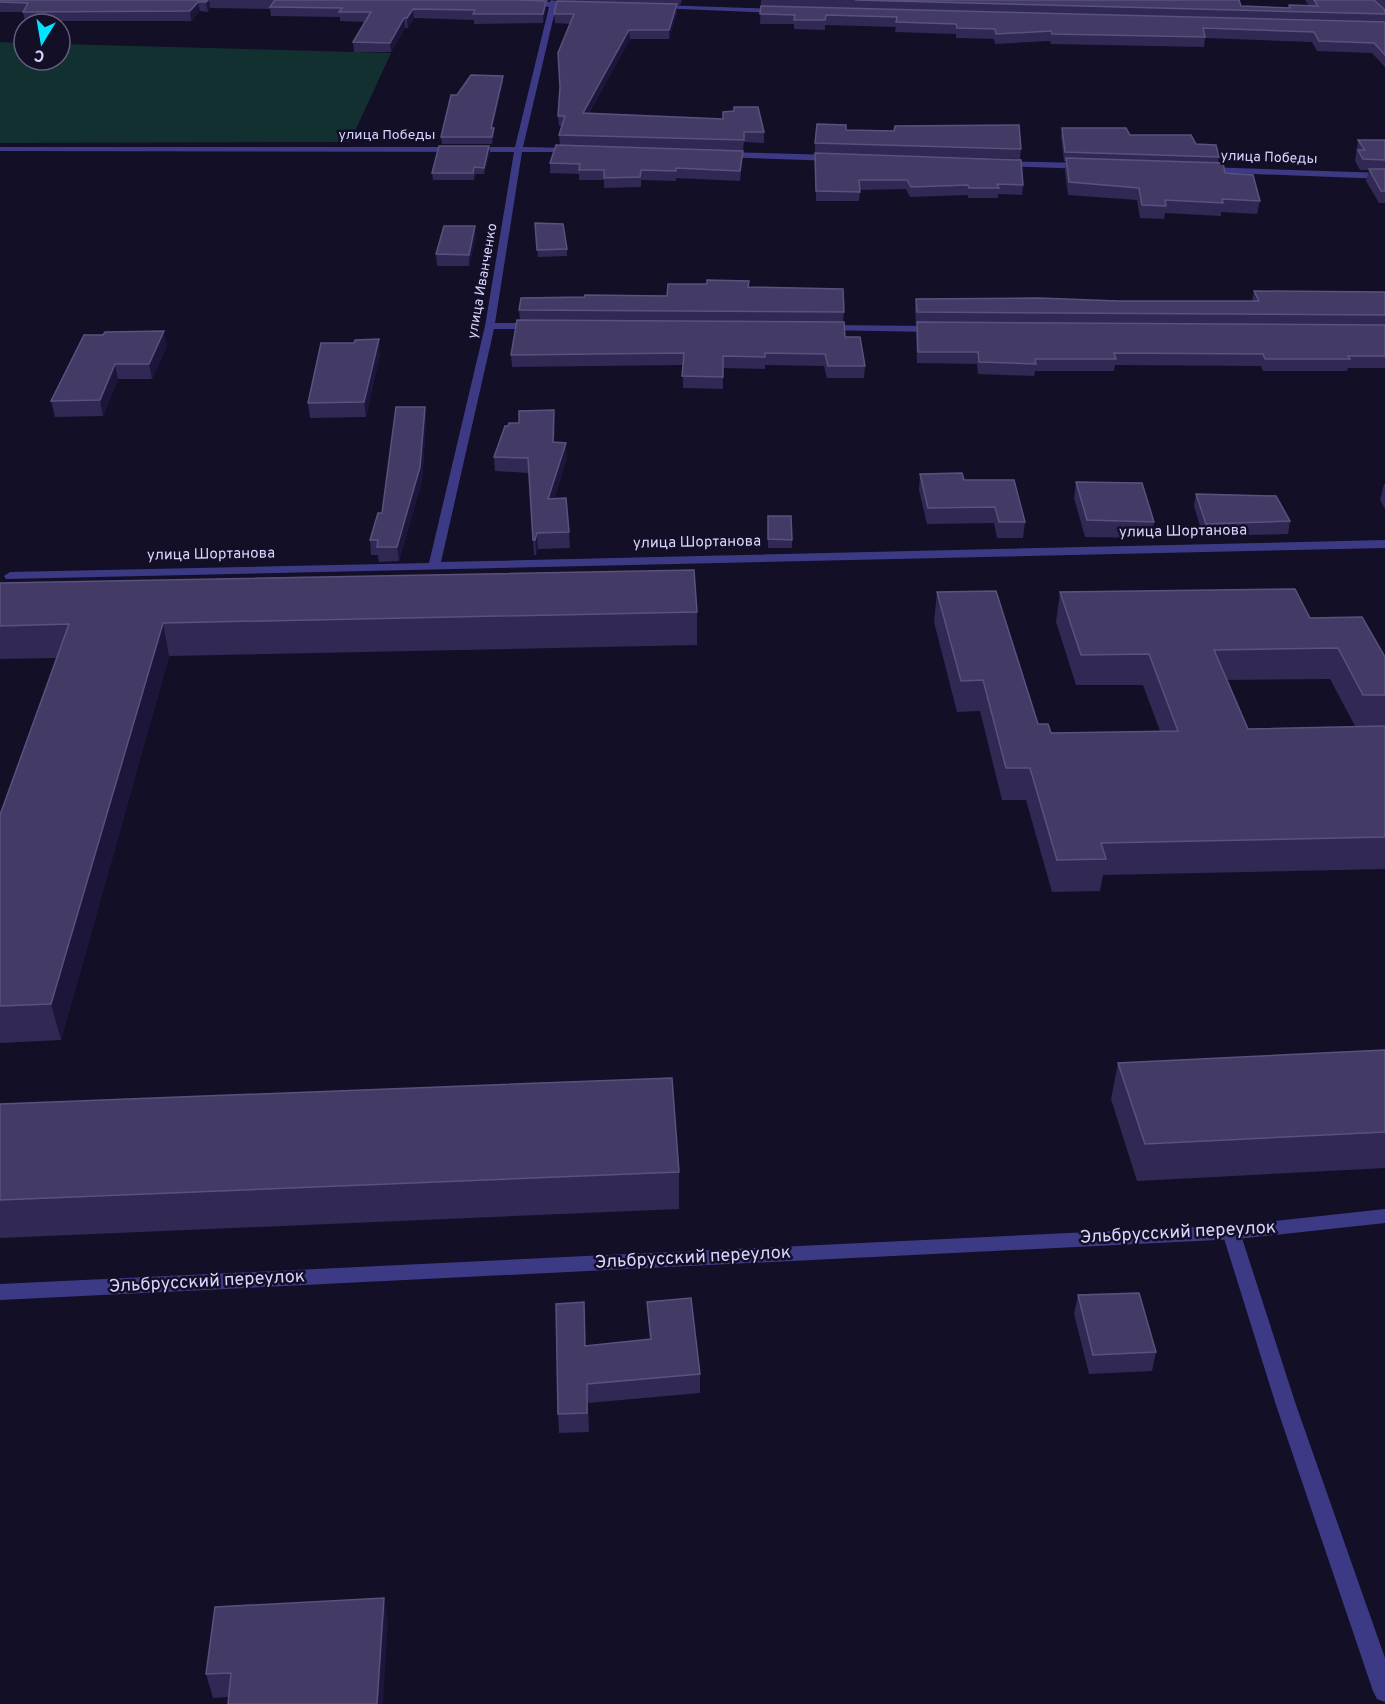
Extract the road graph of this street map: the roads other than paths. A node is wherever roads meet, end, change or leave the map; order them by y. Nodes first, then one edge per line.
1 (553, 2) edge
2 (518, 3) edge
3 (588, 5) edge
4 (648, 7) edge
5 (790, 11) edge
6 (519, 148) junction
7 (0, 149) edge
8 (579, 150) edge
9 (709, 154) edge
10 (840, 158) edge
11 (994, 163) edge
12 (1100, 167) edge
13 (1195, 170) edge
14 (1385, 176) edge
15 (490, 326) junction
16 (550, 326) edge
17 (812, 328) edge
18 (944, 329) edge
19 (1385, 544) edge
20 (434, 566) junction
21 (10, 576) dead end
22 (1385, 1216) edge
23 (1231, 1232) junction
24 (0, 1292) edge
25 (1385, 1691) edge

1 - 2 street
1 - 3 street
1 - 6 street, улица Иванченко
4 - 5 street
6 - 7 street, улица Победы
6 - 8 street, улица Победы
6 - 15 street, улица Иванченко
9 - 10 street
11 - 12 street
13 - 14 street, улица Победы
15 - 16 street
15 - 20 street, улица Иванченко
17 - 18 street
19 - 20 street, улица Шортанова
20 - 21 street, улица Шортанова
22 - 23 street, Эльбрусский переулок
23 - 24 street, Эльбрусский переулок
23 - 25 street

